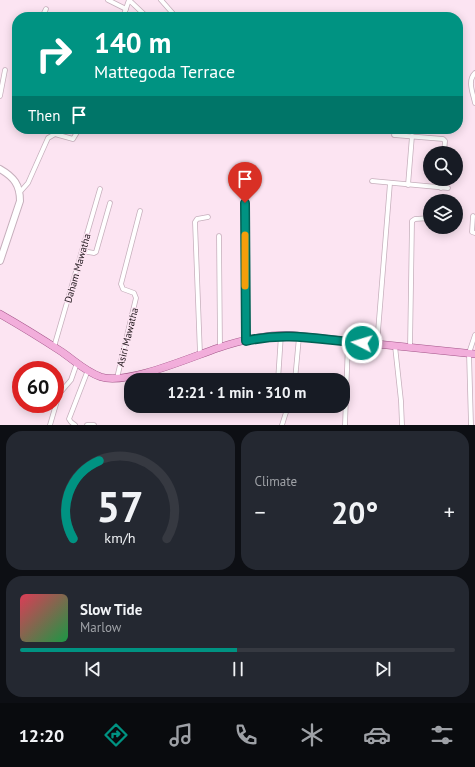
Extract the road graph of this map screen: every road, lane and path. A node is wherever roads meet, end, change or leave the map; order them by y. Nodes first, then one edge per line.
1 (108, 0) edge
2 (161, 0) edge
3 (46, 9) dead end
4 (126, 9) junction
5 (44, 12) edge
6 (125, 12) edge
7 (142, 12) edge
8 (172, 12) edge
9 (5, 70) dead end
10 (475, 73) edge
11 (0, 96) edge
12 (475, 103) edge
13 (55, 134) edge
14 (55, 134) edge
15 (76, 134) edge
16 (394, 135) dead end
17 (412, 136) junction
18 (444, 146) edge
19 (0, 169) edge
20 (372, 181) dead end
21 (390, 183) junction
22 (408, 185) junction
23 (441, 188) joint
24 (448, 188) dead end
25 (100, 190) dead end
26 (20, 192) junction
27 (110, 202) dead end
28 (245, 203) dead end
29 (140, 211) dead end
30 (473, 216) dead end
31 (208, 217) dead end
32 (423, 218) edge
33 (475, 233) edge
34 (219, 236) dead end
35 (82, 251) junction
36 (0, 261) edge
37 (0, 314) edge
38 (281, 335) junction
39 (475, 336) edge
40 (299, 337) junction
41 (246, 341) junction
42 (348, 342) junction
43 (377, 345) junction
44 (395, 346) junction
45 (54, 347) junction
46 (220, 347) junction
47 (410, 348) junction
48 (200, 354) junction
49 (472, 354) edge
50 (77, 363) junction
51 (88, 370) junction
52 (278, 373) edge
53 (296, 373) edge
54 (117, 378) junction
55 (286, 413) edge
56 (50, 425) edge
57 (75, 425) edge
58 (87, 425) edge
59 (94, 425) edge
60 (282, 425) edge
61 (345, 425) edge
62 (402, 425) edge
63 (471, 425) edge

1 - 4 street
2 - 8 street
3 - 5 street
4 - 6 street
4 - 7 street
9 - 11 street
10 - 12 street
13 - 26 street
14 - 15 street
16 - 17 street
17 - 18 street
17 - 22 street
19 - 26 street
20 - 21 street
21 - 22 street
21 - 43 street
22 - 23 street
23 - 24 street
25 - 35 street, Daham Mawatha
26 - 36 street
27 - 35 street
28 - 41 street
29 - 54 street, Asiri Mawatha
30 - 33 street
31 - 48 street
32 - 47 street
34 - 46 street
35 - 45 street, Daham Mawatha
37 - 45 main road
38 - 40 main road
38 - 41 main road
38 - 52 street
39 - 49 street
40 - 42 main road
40 - 53 street
41 - 46 main road
42 - 43 main road
42 - 61 street
43 - 44 main road
44 - 47 main road
44 - 62 street
45 - 50 main road
46 - 48 main road
47 - 49 main road
48 - 54 main road
49 - 63 street
50 - 51 main road
50 - 56 street
51 - 54 main road
51 - 57 street
55 - 60 street
58 - 59 street

